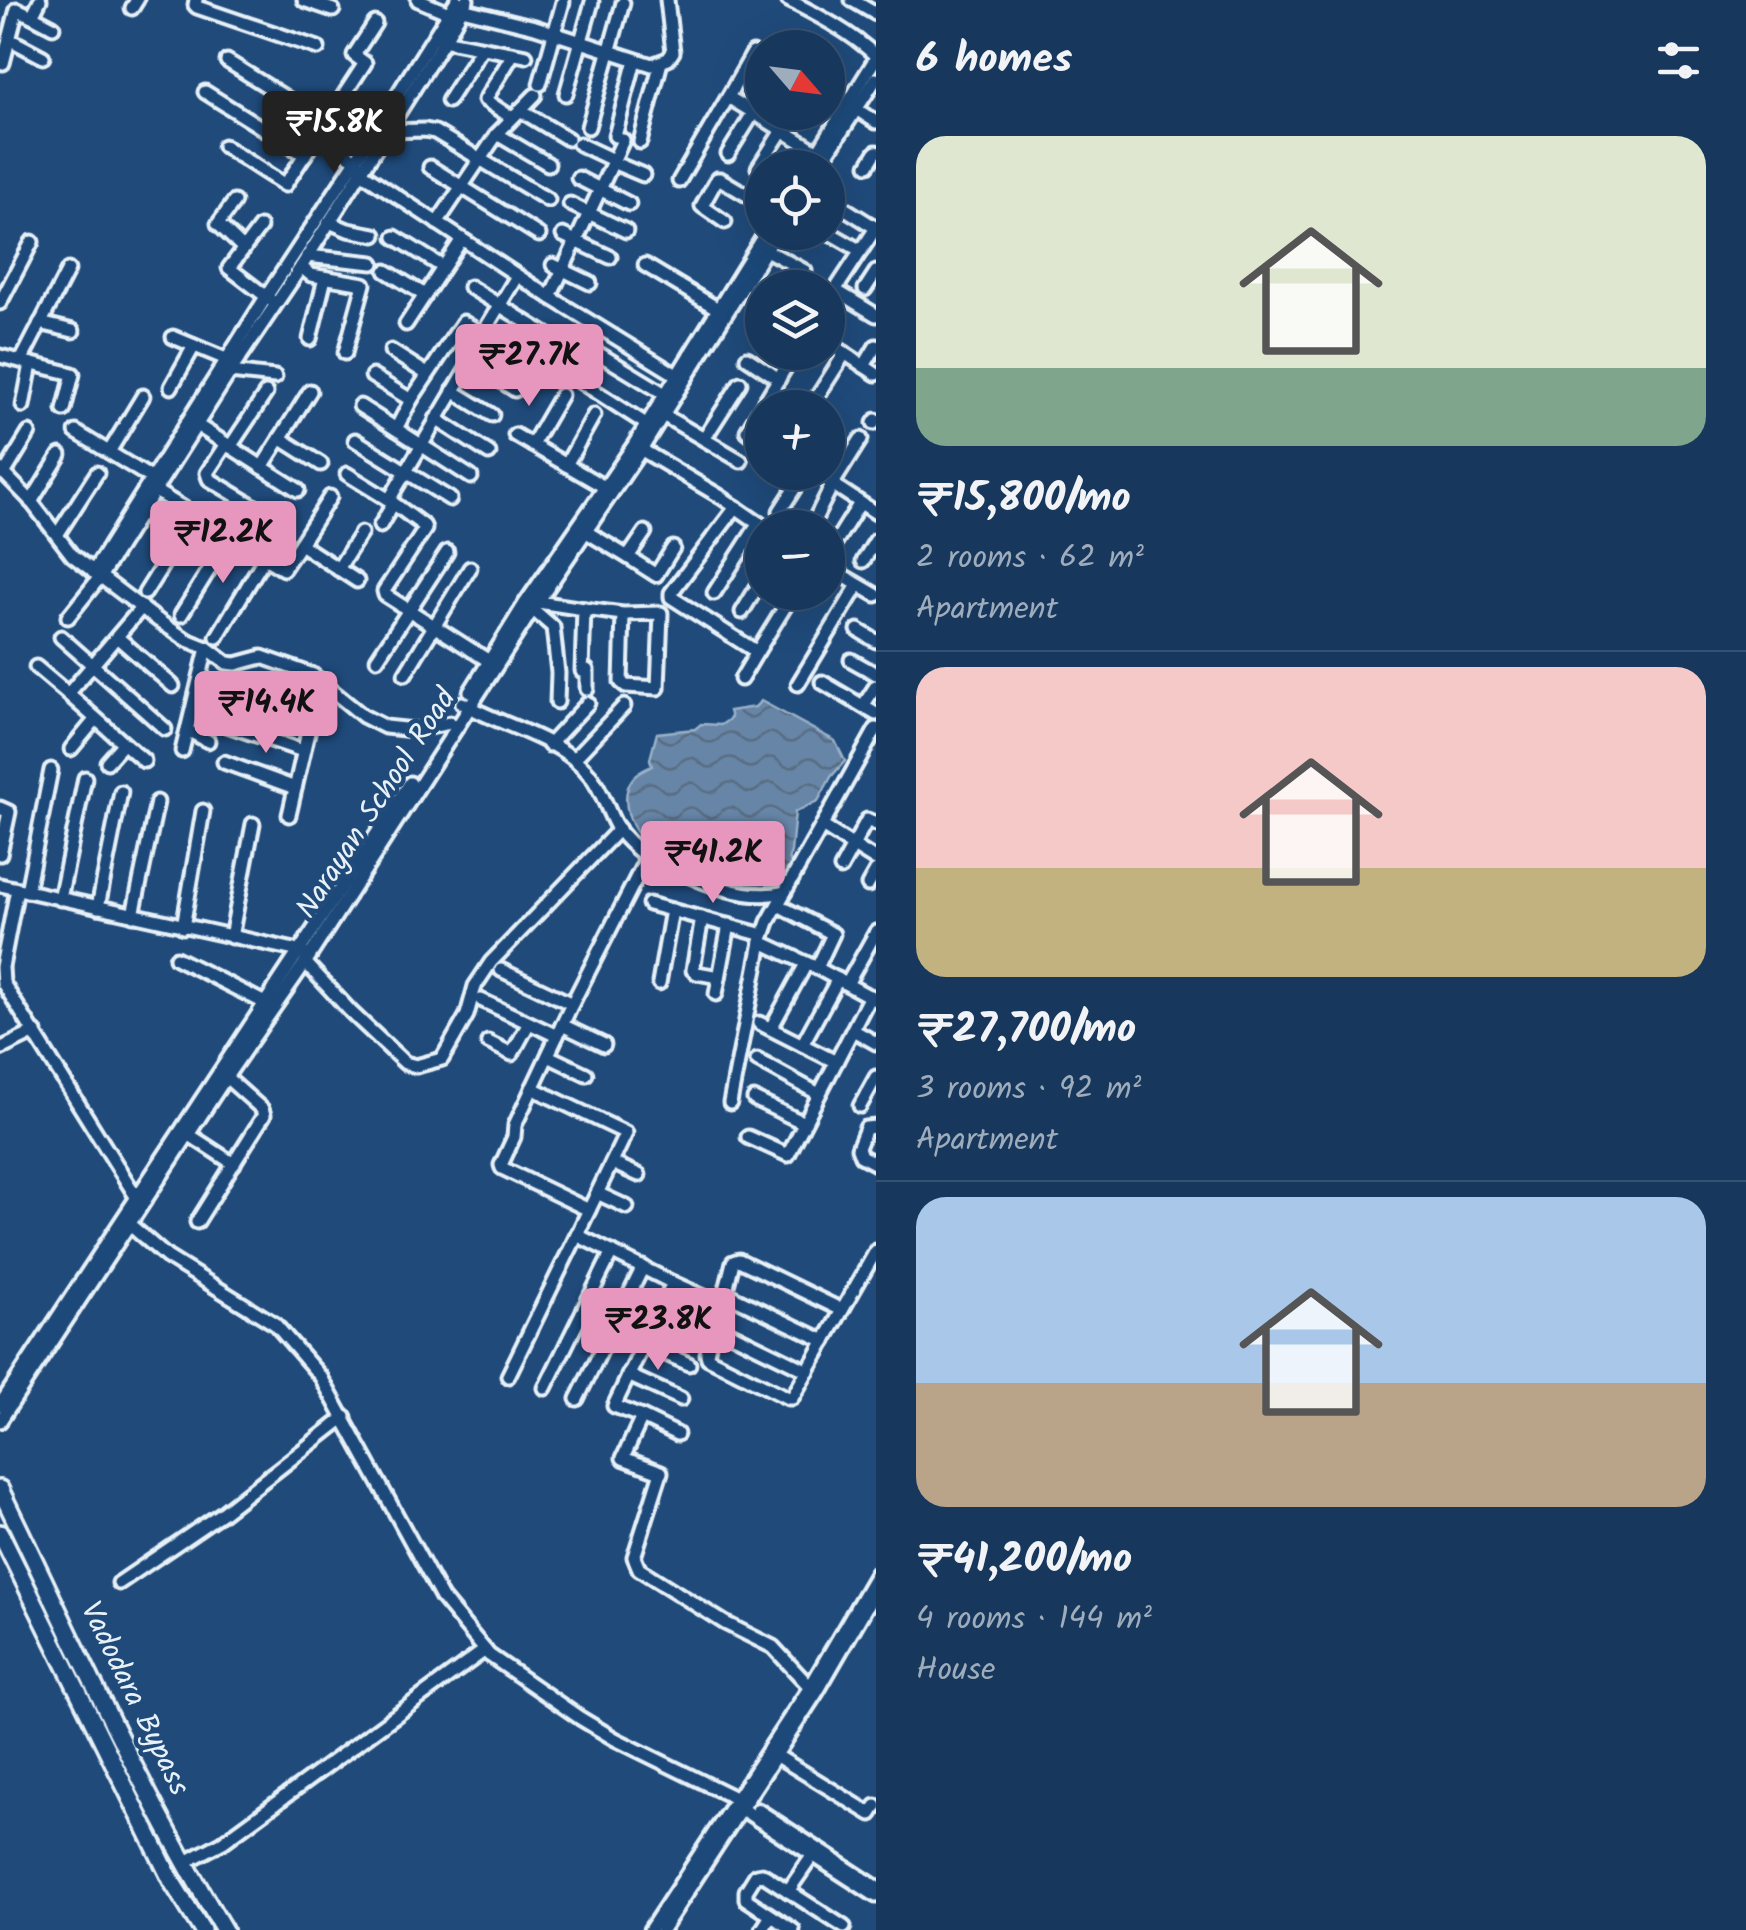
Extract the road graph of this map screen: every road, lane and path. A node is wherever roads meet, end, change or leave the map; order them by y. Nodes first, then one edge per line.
1 (40, 0) edge
2 (196, 0) edge
3 (304, 0) edge
4 (418, 0) edge
5 (666, 0) edge
6 (789, 0) edge
7 (852, 0) edge
8 (563, 2) edge
9 (592, 2) edge
10 (462, 3) edge
11 (624, 3) dead end
12 (333, 10) dead end
13 (449, 13) junction
14 (876, 14) edge
15 (32, 16) junction
16 (375, 23) dead end
17 (52, 27) dead end
18 (554, 33) junction
19 (9, 39) junction
20 (439, 40) junction
21 (581, 42) junction
22 (318, 48) dead end
23 (482, 48) junction
24 (610, 50) junction
25 (876, 57) edge
26 (43, 58) dead end
27 (227, 60) dead end
28 (635, 60) junction
29 (2, 63) dead end
30 (656, 64) junction
31 (745, 67) edge
32 (876, 79) edge
33 (206, 92) dead end
34 (566, 94) dead end
35 (728, 96) junction
36 (871, 98) edge
37 (448, 101) dead end
38 (745, 106) edge
39 (852, 106) junction
40 (516, 114) junction
41 (876, 122) edge
42 (326, 123) junction
43 (588, 127) dead end
44 (745, 127) edge
45 (783, 130) joint
46 (386, 132) junction
47 (496, 134) junction
48 (318, 135) junction
49 (640, 142) dead end
50 (224, 146) dead end
51 (770, 150) edge
52 (815, 150) edge
53 (819, 150) edge
54 (828, 150) edge
55 (876, 152) edge
56 (728, 154) dead end
57 (306, 155) junction
58 (478, 160) junction
59 (613, 161) junction
60 (548, 164) dead end
61 (868, 165) dead end
62 (359, 166) junction
63 (430, 167) dead end
64 (643, 175) dead end
65 (578, 178) dead end
66 (678, 181) dead end
67 (461, 186) junction
68 (600, 190) junction
69 (745, 193) edge
70 (548, 200) dead end
71 (234, 202) dead end
72 (570, 204) dead end
73 (629, 204) dead end
74 (845, 209) edge
75 (588, 213) junction
76 (329, 222) junction
77 (437, 222) junction
78 (725, 222) dead end
79 (260, 228) dead end
80 (876, 228) edge
81 (626, 230) dead end
82 (375, 234) dead end
83 (539, 236) dead end
84 (395, 237) dead end
85 (569, 238) junction
86 (462, 240) junction
87 (32, 242) dead end
88 (845, 242) edge
89 (244, 249) junction
90 (755, 250) edge
91 (766, 250) joint
92 (860, 251) junction
93 (610, 257) dead end
94 (304, 261) junction
95 (373, 263) dead end
96 (645, 266) dead end
97 (443, 267) junction
98 (558, 268) junction
99 (68, 270) dead end
100 (802, 270) edge
101 (386, 271) dead end
102 (876, 272) edge
103 (845, 274) edge
104 (518, 276) junction
105 (324, 278) junction
106 (590, 283) dead end
107 (470, 287) dead end
108 (865, 288) dead end
109 (425, 294) junction
110 (550, 297) junction
111 (270, 300) junction
112 (845, 302) edge
113 (0, 303) edge
114 (500, 305) junction
115 (718, 309) junction
116 (876, 316) edge
117 (40, 324) junction
118 (406, 324) dead end
119 (73, 330) dead end
120 (483, 334) junction
121 (173, 337) dead end
122 (310, 339) dead end
123 (194, 346) junction
124 (876, 346) edge
125 (568, 348) dead end
126 (591, 348) dead end
127 (391, 351) dead end
128 (345, 352) dead end
129 (845, 354) edge
130 (0, 356) edge
131 (26, 362) junction
132 (471, 362) junction
133 (228, 366) junction
134 (864, 366) junction
135 (766, 370) edge
136 (784, 370) edge
137 (427, 374) junction
138 (876, 374) edge
139 (275, 376) dead end
140 (372, 376) dead end
141 (551, 376) dead end
142 (573, 377) dead end
143 (681, 377) junction
144 (779, 378) junction
145 (740, 382) dead end
146 (171, 387) dead end
147 (515, 390) dead end
148 (772, 390) edge
149 (310, 391) dead end
150 (453, 391) junction
151 (266, 393) dead end
152 (665, 394) junction
153 (561, 395) dead end
154 (143, 396) dead end
155 (411, 400) junction
156 (24, 406) dead end
157 (360, 406) dead end
158 (64, 410) dead end
159 (492, 415) dead end
160 (594, 415) dead end
161 (663, 415) junction
162 (436, 419) junction
163 (192, 422) junction
164 (646, 424) junction
165 (396, 429) junction
166 (76, 432) dead end
167 (29, 433) dead end
168 (515, 435) dead end
169 (280, 438) junction
170 (704, 439) junction
171 (861, 439) dead end
172 (355, 440) dead end
173 (228, 445) junction
174 (422, 445) junction
175 (532, 445) junction
176 (637, 447) junction
177 (109, 452) junction
178 (489, 453) dead end
179 (60, 454) dead end
180 (741, 461) dead end
181 (321, 464) dead end
182 (845, 464) edge
183 (566, 465) junction
184 (262, 467) junction
185 (2, 472) edge
186 (406, 472) junction
187 (97, 474) dead end
188 (346, 474) dead end
189 (471, 476) dead end
190 (153, 484) junction
191 (606, 488) junction
192 (298, 490) dead end
193 (840, 490) edge
194 (330, 497) dead end
195 (450, 500) dead end
196 (31, 502) junction
197 (391, 502) junction
198 (860, 502) junction
199 (736, 507) junction
200 (745, 513) edge
201 (876, 513) edge
202 (194, 514) junction
203 (282, 523) dead end
204 (380, 526) dead end
205 (845, 526) edge
206 (586, 531) junction
207 (644, 532) dead end
208 (361, 533) dead end
209 (57, 536) junction
210 (230, 536) junction
211 (876, 540) edge
212 (300, 544) junction
213 (674, 548) dead end
214 (745, 549) edge
215 (447, 552) dead end
216 (265, 557) junction
217 (628, 558) junction
218 (863, 560) dead end
219 (470, 568) dead end
220 (338, 569) junction
221 (97, 574) junction
222 (845, 577) edge
223 (357, 581) dead end
224 (858, 585) junction
225 (145, 593) dead end
226 (714, 593) dead end
227 (876, 595) edge
228 (532, 604) junction
229 (745, 607) edge
230 (142, 608) junction
231 (584, 609) junction
232 (408, 610) junction
233 (783, 610) edge
234 (742, 612) dead end
235 (623, 614) junction
236 (181, 615) dead end
237 (68, 617) dead end
238 (434, 626) junction
239 (858, 630) dead end
240 (61, 636) dead end
241 (216, 637) dead end
242 (116, 638) junction
243 (876, 641) edge
244 (207, 648) junction
245 (757, 652) junction
246 (376, 659) dead end
247 (851, 660) dead end
248 (489, 661) junction
249 (94, 665) junction
250 (36, 667) dead end
251 (404, 674) dead end
252 (876, 674) edge
253 (741, 679) dead end
254 (320, 680) junction
255 (822, 682) dead end
256 (798, 684) dead end
257 (173, 686) dead end
258 (876, 686) edge
259 (243, 689) dead end
260 (68, 694) junction
261 (196, 695) junction
262 (557, 702) dead end
263 (218, 705) dead end
264 (466, 705) junction
265 (624, 706) dead end
266 (863, 706) junction
267 (876, 714) edge
268 (312, 715) junction
269 (95, 720) junction
270 (450, 723) junction
271 (227, 725) dead end
272 (876, 729) edge
273 (165, 730) dead end
274 (187, 730) junction
275 (208, 742) dead end
276 (124, 744) junction
277 (549, 745) junction
278 (71, 749) dead end
279 (182, 751) dead end
280 (303, 752) junction
281 (574, 759) junction
282 (144, 761) dead end
283 (107, 762) dead end
284 (224, 762) dead end
285 (51, 770) dead end
286 (85, 778) dead end
287 (295, 788) junction
288 (122, 792) dead end
289 (157, 802) dead end
290 (0, 808) edge
291 (203, 811) dead end
292 (289, 815) dead end
293 (253, 824) dead end
294 (876, 824) edge
295 (822, 826) junction
296 (619, 830) junction
297 (852, 846) junction
298 (0, 854) edge
299 (646, 858) junction
300 (876, 860) edge
301 (841, 868) dead end
302 (876, 871) edge
303 (0, 885) edge
304 (868, 885) dead end
305 (22, 890) junction
306 (785, 892) junction
307 (60, 898) junction
308 (649, 904) dead end
309 (778, 904) junction
310 (98, 907) junction
311 (672, 910) junction
312 (133, 915) junction
313 (702, 918) junction
314 (183, 926) junction
315 (728, 926) junction
316 (876, 932) edge
317 (231, 937) junction
318 (762, 938) junction
319 (304, 956) junction
320 (176, 958) dead end
321 (811, 966) junction
322 (501, 970) dead end
323 (719, 977) junction
324 (842, 982) junction
325 (659, 983) dead end
326 (716, 994) dead end
327 (873, 998) edge
328 (15, 1000) junction
329 (481, 1000) dead end
330 (265, 1003) junction
331 (572, 1004) junction
332 (0, 1007) edge
333 (529, 1023) junction
334 (560, 1030) junction
335 (852, 1030) junction
336 (35, 1032) junction
337 (488, 1042) dead end
338 (876, 1043) edge
339 (604, 1045) dead end
340 (802, 1045) junction
341 (0, 1049) edge
342 (548, 1056) junction
343 (757, 1060) dead end
344 (836, 1062) junction
345 (586, 1074) dead end
346 (226, 1077) junction
347 (876, 1077) edge
348 (532, 1088) junction
349 (819, 1094) junction
350 (754, 1100) dead end
351 (730, 1103) dead end
352 (860, 1106) dead end
353 (804, 1123) junction
354 (876, 1127) edge
355 (188, 1134) junction
356 (748, 1137) dead end
357 (612, 1162) junction
358 (234, 1164) junction
359 (876, 1164) edge
360 (639, 1176) dead end
361 (598, 1193) junction
362 (136, 1198) junction
363 (627, 1207) dead end
364 (589, 1210) junction
365 (198, 1222) dead end
366 (129, 1224) junction
367 (577, 1235) junction
368 (876, 1251) edge
369 (612, 1252) junction
370 (643, 1267) junction
371 (672, 1283) junction
372 (713, 1301) dead end
373 (842, 1310) junction
374 (657, 1314) junction
375 (699, 1334) dead end
376 (824, 1341) junction
377 (642, 1344) junction
378 (689, 1364) dead end
379 (808, 1371) junction
380 (628, 1375) junction
381 (508, 1376) dead end
382 (545, 1388) dead end
383 (577, 1399) dead end
384 (681, 1399) dead end
385 (0, 1405) edge
386 (345, 1417) junction
387 (642, 1418) junction
388 (0, 1422) edge
389 (677, 1434) dead end
390 (0, 1489) edge
391 (0, 1534) edge
392 (876, 1574) edge
393 (119, 1583) dead end
394 (876, 1590) edge
395 (485, 1650) junction
396 (810, 1686) junction
397 (772, 1753) junction
398 (739, 1802) junction
399 (874, 1812) edge
400 (813, 1855) junction
401 (186, 1862) junction
402 (876, 1887) edge
403 (788, 1891) junction
404 (876, 1896) edge
405 (771, 1916) junction
406 (844, 1927) dead end
407 (196, 1928) edge
408 (224, 1930) edge
409 (650, 1930) edge
410 (662, 1930) edge
411 (762, 1930) edge
412 (793, 1930) edge

1 - 15 street
2 - 22 street
3 - 12 street
4 - 13 street
5 - 30 street
6 - 25 street
7 - 14 street
8 - 18 street
9 - 21 street
10 - 13 street
10 - 18 street
10 - 20 street
11 - 24 street
13 - 20 street
15 - 17 street
15 - 19 street
16 - 42 street
18 - 21 street
18 - 40 street
19 - 26 street
19 - 29 street
20 - 23 street
20 - 46 street
20 - 62 street
21 - 24 street
21 - 34 street
23 - 37 street
23 - 40 street
24 - 28 street
24 - 43 street
25 - 39 street
27 - 42 street
28 - 30 street
28 - 59 street
30 - 49 street
31 - 35 street
32 - 36 street
33 - 57 street
35 - 38 street
35 - 66 street
36 - 39 street
39 - 41 street
39 - 53 street
39 - 54 street
40 - 47 street
40 - 59 street
42 - 48 street
44 - 56 street
45 - 51 street
45 - 52 street
46 - 58 street
46 - 62 street
47 - 58 street
47 - 60 street
48 - 57 street
48 - 62 street
50 - 57 street
55 - 61 street
58 - 67 street
58 - 70 street
59 - 64 street
59 - 68 street
62 - 76 street
62 - 77 street
62 - 111 street
63 - 67 street
65 - 68 street
67 - 77 street
67 - 83 street
68 - 73 street
68 - 75 street
69 - 78 street
71 - 89 street
72 - 75 street
74 - 80 street
75 - 81 street
75 - 85 street
76 - 82 street
76 - 94 street
77 - 86 street
79 - 89 street
80 - 92 street
84 - 97 street
85 - 93 street
85 - 98 street
86 - 97 street
86 - 104 street
87 - 113 street
88 - 92 street
89 - 111 street
90 - 115 street
91 - 100 street
91 - 143 street, Narayan School Road
92 - 103 street
94 - 95 street
94 - 105 street
94 - 111 street
96 - 115 street
97 - 109 street
98 - 106 street
98 - 110 street
99 - 117 street
101 - 109 street
102 - 108 street
104 - 110 street
104 - 114 street
105 - 122 street
105 - 128 street
107 - 114 street
109 - 118 street
110 - 143 street
111 - 133 street
112 - 116 street
114 - 120 street
114 - 125 street
115 - 143 street
117 - 119 street
117 - 131 street
120 - 132 street
120 - 137 street
120 - 141 street
121 - 123 street
123 - 133 street
123 - 146 street
124 - 134 street
126 - 152 street
127 - 137 street
129 - 134 street
130 - 131 street
131 - 156 street
131 - 158 street
132 - 147 street
132 - 150 street
133 - 139 street
133 - 163 street
134 - 138 street
135 - 144 street
136 - 144 street
137 - 155 street
140 - 155 street
142 - 164 street
143 - 152 street
143 - 161 street, Narayan School Road
144 - 148 street
145 - 170 street
149 - 169 street
150 - 159 street
150 - 162 street
151 - 173 street
152 - 164 street
153 - 175 street
154 - 177 street
155 - 165 street
157 - 165 street
160 - 183 street
161 - 170 street
161 - 176 street, Narayan School Road
162 - 174 street
162 - 178 street
163 - 173 street
163 - 190 street
164 - 176 street
165 - 174 street
166 - 177 street
167 - 185 street
168 - 175 street
169 - 181 street
169 - 184 street
170 - 180 street
171 - 182 street
172 - 186 street
173 - 184 street
173 - 203 street
174 - 186 street
174 - 189 street
175 - 183 street
176 - 191 street
176 - 199 street
176 - 206 street, Narayan School Road
177 - 190 street
179 - 196 street
183 - 191 street
184 - 192 street
185 - 196 street
186 - 195 street
186 - 197 street
187 - 209 street
188 - 197 street
190 - 202 street
190 - 221 street
191 - 228 street
193 - 198 street
194 - 212 street
196 - 209 street
197 - 204 street
197 - 232 street
198 - 201 street
198 - 205 street
199 - 200 street
199 - 245 street
202 - 210 street
202 - 225 street
206 - 217 street
206 - 228 street, Narayan School Road
207 - 217 street
208 - 220 street
209 - 221 street
210 - 216 street
210 - 236 street
211 - 218 street
212 - 216 street
212 - 220 street
213 - 217 street
214 - 226 street
215 - 232 street
216 - 241 street
219 - 238 street
220 - 223 street
221 - 230 street
221 - 237 street
222 - 224 street
224 - 227 street
224 - 256 street
228 - 231 street
228 - 248 street
228 - 262 street
228 - 264 street, Narayan School Road
229 - 234 street
230 - 242 street
230 - 244 street
231 - 235 street
231 - 277 street
232 - 238 street
232 - 246 street
233 - 245 street
235 - 235 street
238 - 248 street
238 - 251 street
239 - 243 street
240 - 249 street
242 - 249 street
242 - 257 street
244 - 254 street
244 - 261 street
245 - 253 street
247 - 252 street
248 - 264 street
249 - 260 street
249 - 273 street
250 - 260 street
254 - 268 street
254 - 270 street
255 - 266 street
258 - 266 street
259 - 268 street
260 - 269 street
261 - 263 street
261 - 274 street
264 - 270 street
264 - 277 street
264 - 319 street, Narayan School Road
265 - 281 street
266 - 267 street
268 - 280 street
269 - 276 street
269 - 278 street
270 - 319 street
271 - 280 street
272 - 295 street
274 - 275 street
274 - 279 street
276 - 282 street
276 - 283 street
277 - 281 street
280 - 287 street
281 - 296 street
284 - 287 street
285 - 305 street
286 - 307 street
287 - 292 street
288 - 310 street
289 - 312 street
290 - 298 street
291 - 314 street
293 - 317 street
294 - 297 street
295 - 297 street
295 - 306 street
296 - 299 street
296 - 319 street
297 - 300 street
297 - 301 street
299 - 306 street
299 - 331 street
302 - 304 street
303 - 305 street
305 - 307 street
305 - 328 street
306 - 309 street
307 - 310 street
308 - 311 street
309 - 318 street
309 - 321 street
310 - 312 street
311 - 313 street
311 - 325 street
312 - 314 street
313 - 315 street
313 - 323 street
314 - 317 street
315 - 318 street
315 - 323 street
316 - 324 street
317 - 319 street
318 - 321 street
318 - 351 street
319 - 330 street
319 - 346 street, Narayan School Road
320 - 330 street
321 - 324 street
321 - 340 street
322 - 331 street
323 - 326 street
324 - 327 street
324 - 340 street
327 - 335 street
328 - 332 street
328 - 336 street
329 - 333 street
330 - 362 street
331 - 334 street
333 - 334 street
333 - 337 street
334 - 339 street
334 - 342 street
335 - 338 street
335 - 344 street
336 - 341 street
336 - 362 street
340 - 344 street
342 - 345 street
342 - 348 street
343 - 349 street
344 - 349 street
346 - 355 street, Narayan School Road
346 - 358 street
347 - 352 street
348 - 357 street
348 - 364 street
349 - 353 street
350 - 353 street
353 - 356 street
354 - 359 street
355 - 358 street
355 - 366 street, Narayan School Road
357 - 360 street
357 - 361 street
358 - 365 street
361 - 363 street
361 - 364 street
362 - 385 street
364 - 367 street
366 - 386 street
366 - 388 street, Narayan School Road
367 - 369 street
367 - 381 street
368 - 373 street
369 - 370 street
369 - 382 street
370 - 371 street
370 - 383 street
371 - 372 street
371 - 374 street
373 - 376 street
373 - 376 street
374 - 375 street
374 - 377 street
376 - 379 street
377 - 378 street
377 - 380 street
379 - 379 street
380 - 384 street
380 - 387 street
386 - 393 street
386 - 395 street
387 - 389 street
387 - 396 street
390 - 401 highway, Vadodara Bypass
391 - 407 highway, Vadodara Bypass
392 - 396 street
394 - 397 street
395 - 398 street
395 - 401 street
396 - 397 street
397 - 398 street
397 - 399 street
398 - 400 street
398 - 402 street
398 - 409 street
398 - 410 street
400 - 403 street
400 - 404 street
401 - 408 highway, Vadodara Bypass
403 - 405 street
403 - 406 street
405 - 411 street
405 - 412 street

